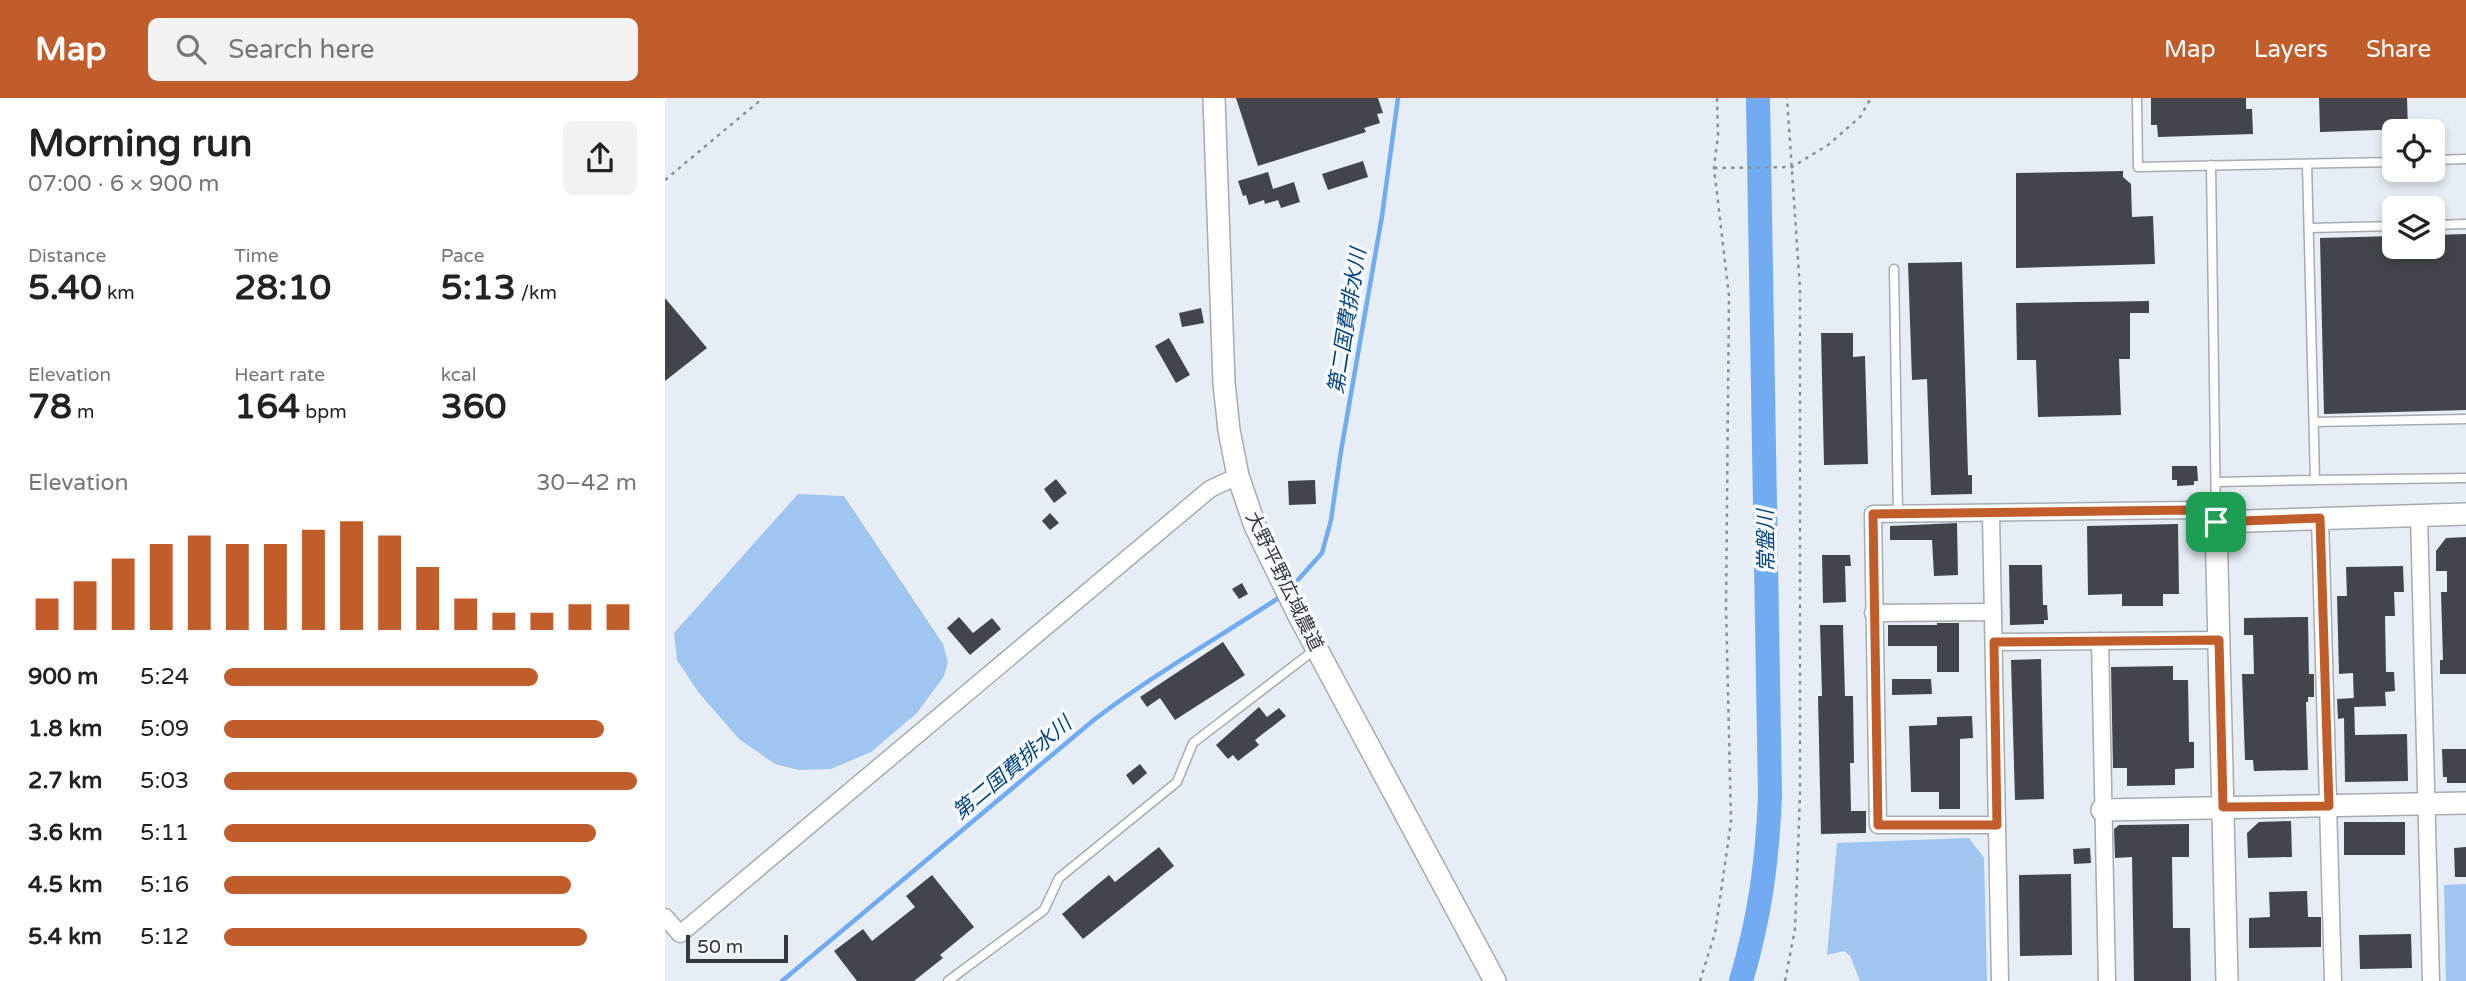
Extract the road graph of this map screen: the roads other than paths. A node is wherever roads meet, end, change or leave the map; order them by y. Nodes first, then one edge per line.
1 (1214, 98) edge
2 (2137, 98) edge
3 (2466, 159) edge
4 (2445, 160) edge
5 (2382, 162) edge
6 (2307, 164) junction
7 (2211, 165) junction
8 (2445, 225) edge
9 (2466, 225) edge
10 (2382, 226) edge
11 (2309, 228) junction
12 (1894, 269) dead end
13 (2466, 419) edge
14 (2315, 422) junction
15 (1238, 477) junction
16 (2466, 478) edge
17 (2315, 480) junction
18 (2217, 482) junction
19 (1898, 514) junction
20 (1991, 514) junction
21 (2466, 514) edge
22 (2419, 515) junction
23 (2320, 518) junction
24 (2216, 522) junction
25 (1993, 612) junction
26 (1874, 613) junction
27 (2219, 640) junction
28 (2100, 641) junction
29 (1994, 642) junction
30 (1317, 648) junction
31 (2427, 803) junction
32 (2466, 803) edge
33 (2329, 806) junction
34 (2223, 807) junction
35 (2102, 810) junction
36 (1997, 825) junction
37 (665, 917) edge
38 (948, 981) edge
39 (1495, 981) edge
40 (2000, 981) edge
41 (2107, 981) edge
42 (2227, 981) edge
43 (2333, 981) edge
44 (2431, 981) edge

1 - 15 street, 大野平野広域農道
2 - 7 lane
3 - 4 lane
5 - 6 lane
6 - 7 lane
6 - 11 lane
7 - 18 lane
8 - 9 lane
10 - 11 lane
11 - 14 lane
12 - 19 lane
13 - 14 lane
14 - 17 lane
15 - 30 street, 大野平野広域農道
15 - 37 street
16 - 17 lane
17 - 18 lane
18 - 24 lane
19 - 20 street
19 - 26 street
20 - 24 street
20 - 25 street
21 - 22 street
22 - 23 street
22 - 31 street
23 - 24 street
23 - 33 street
24 - 27 street
25 - 26 street
25 - 29 street
26 - 36 street
27 - 28 street
27 - 34 street
28 - 29 street
28 - 35 street
29 - 36 street
30 - 38 lane
30 - 39 street, 大野平野広域農道
31 - 32 street
31 - 33 street
31 - 44 street
33 - 34 street
33 - 43 street
34 - 35 street
34 - 42 street
35 - 41 street
36 - 40 street

